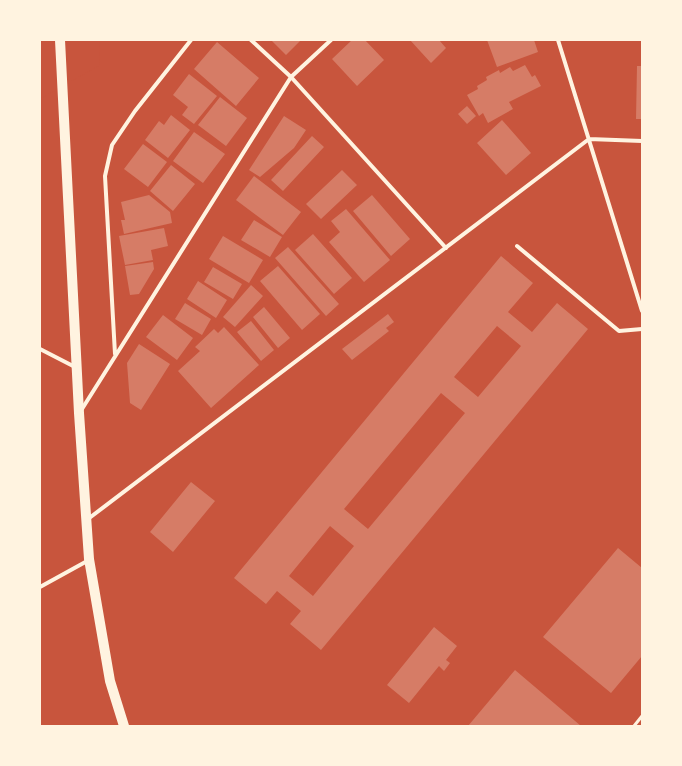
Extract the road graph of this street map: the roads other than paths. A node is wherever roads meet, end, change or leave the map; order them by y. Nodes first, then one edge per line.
1 (60, 40) edge
2 (191, 40) edge
3 (251, 40) edge
4 (331, 40) edge
5 (558, 40) edge
6 (291, 77) junction
7 (589, 139) junction
8 (642, 141) edge
9 (517, 246) dead end
10 (446, 248) junction
11 (642, 311) edge
12 (642, 329) edge
13 (40, 348) edge
14 (115, 355) junction
15 (77, 368) junction
16 (79, 413) junction
17 (87, 520) junction
18 (90, 559) junction
19 (40, 587) edge
20 (642, 716) edge
21 (124, 726) edge
22 (634, 726) edge

1 - 15 main road
2 - 14 street
3 - 6 street
4 - 6 street
5 - 7 street
6 - 10 street
6 - 14 street
7 - 8 street
7 - 10 street
7 - 11 street
9 - 12 street
10 - 17 street
13 - 15 street
14 - 16 street
15 - 16 main road
16 - 17 main road
17 - 18 main road
18 - 19 street
18 - 21 main road
20 - 22 lane

